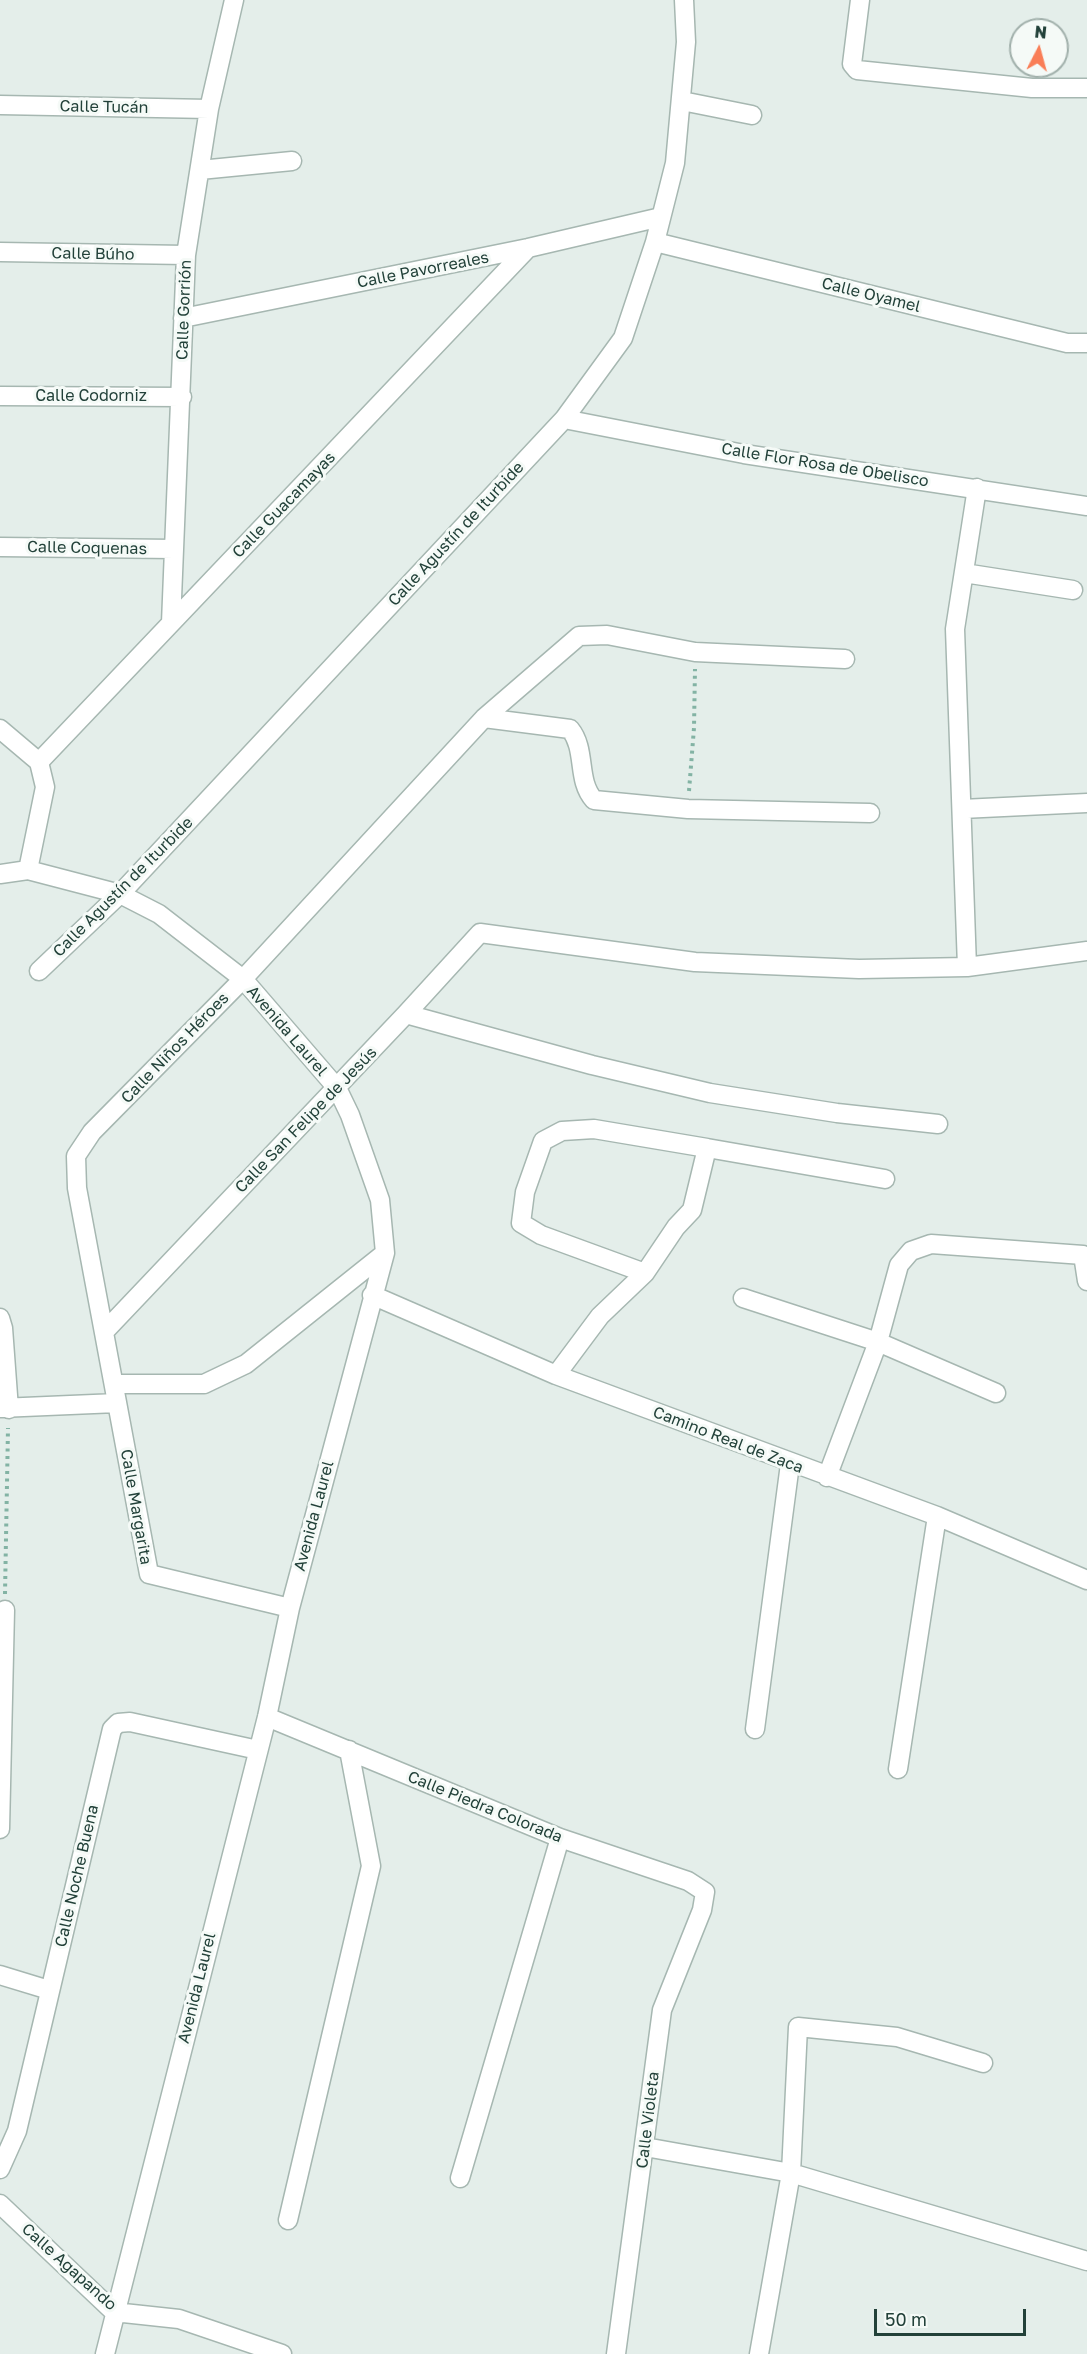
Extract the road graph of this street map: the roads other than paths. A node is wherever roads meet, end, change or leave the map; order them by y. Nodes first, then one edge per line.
1 (234, 0) edge
2 (684, 0) edge
3 (860, 0) edge
4 (1087, 88) edge
5 (682, 101) junction
6 (0, 105) edge
7 (209, 109) junction
8 (752, 115) dead end
9 (292, 161) dead end
10 (200, 170) junction
11 (661, 217) junction
12 (655, 242) junction
13 (528, 248) junction
14 (0, 252) edge
15 (186, 255) junction
16 (183, 318) junction
17 (1087, 343) edge
18 (0, 396) edge
19 (182, 397) junction
20 (564, 419) junction
21 (976, 488) junction
22 (1087, 506) edge
23 (0, 547) edge
24 (174, 549) junction
25 (964, 573) junction
26 (1073, 590) dead end
27 (171, 623) junction
28 (845, 659) dead end
29 (484, 718) junction
30 (0, 729) edge
31 (39, 762) junction
32 (1087, 803) edge
33 (962, 808) junction
34 (870, 813) dead end
35 (28, 870) junction
36 (0, 874) edge
37 (120, 894) junction
38 (1087, 951) edge
39 (1087, 959) edge
40 (968, 967) junction
41 (39, 971) dead end
42 (243, 979) junction
43 (406, 1014) junction
44 (337, 1088) junction
45 (938, 1124) dead end
46 (707, 1148) junction
47 (885, 1179) dead end
48 (385, 1253) junction
49 (645, 1273) junction
50 (1087, 1281) edge
51 (372, 1295) junction
52 (743, 1298) dead end
53 (0, 1318) edge
54 (104, 1332) junction
55 (878, 1342) junction
56 (556, 1375) junction
57 (114, 1384) junction
58 (996, 1393) dead end
59 (117, 1403) junction
60 (4, 1409) edge
61 (790, 1464) junction
62 (827, 1477) junction
63 (937, 1516) junction
64 (1087, 1580) edge
65 (290, 1608) junction
66 (5, 1610) road end
67 (267, 1717) junction
68 (754, 1729) dead end
69 (258, 1750) junction
70 (349, 1750) junction
71 (898, 1769) dead end
72 (1, 1803) edge
73 (0, 1829) edge
74 (560, 1838) junction
75 (705, 1892) joint
76 (0, 1975) edge
77 (49, 1990) junction
78 (983, 2063) dead end
79 (8, 2129) edge
80 (645, 2147) junction
81 (0, 2169) edge
82 (791, 2173) junction
83 (459, 2178) dead end
84 (0, 2204) edge
85 (288, 2220) dead end
86 (1087, 2261) edge
87 (114, 2312) junction
88 (257, 2349) edge
89 (105, 2354) edge
90 (282, 2354) edge
91 (616, 2354) edge
92 (759, 2354) edge

1 - 7 street, Calle Gorrión
2 - 5 street, Calle Agustín de Iturbide
3 - 4 street
5 - 8 street
5 - 11 street, Calle Agustín de Iturbide
6 - 7 street, Calle Tucán
7 - 10 street, Calle Gorrión
9 - 10 street
10 - 15 street, Calle Gorrión
11 - 12 street, Calle Agustín de Iturbide
11 - 13 street, Calle Pavorreales
12 - 17 street, Calle Oyamel
12 - 20 street, Calle Agustín de Iturbide
13 - 16 street, Calle Pavorreales
13 - 27 street, Calle Guacamayas
14 - 15 street, Calle Búho
15 - 16 street, Calle Gorrión
16 - 19 street, Calle Gorrión
18 - 19 street, Calle Codorniz
19 - 24 street, Calle Gorrión
20 - 21 street, Calle Flor Rosa de Obelisco
20 - 37 street, Calle Agustín de Iturbide
21 - 22 street, Calle Flor Rosa de Obelisco
21 - 25 street
23 - 24 street, Calle Coquenas
24 - 27 street, Calle Gorrión
25 - 26 street
25 - 33 street
27 - 31 street, Calle Guacamayas
28 - 29 street, Calle Niños Héroes
29 - 34 street
29 - 42 street, Calle Niños Héroes
30 - 31 street
31 - 35 street
32 - 33 street
33 - 40 street
35 - 36 street, Avenida Laurel
35 - 37 street, Avenida Laurel
37 - 41 street, Calle Agustín de Iturbide
37 - 42 street, Avenida Laurel
38 - 39 street
38 - 40 street
40 - 43 street, Calle San Felipe de Jesús
42 - 44 street, Avenida Laurel
42 - 54 street, Calle Niños Héroes
43 - 44 street, Calle San Felipe de Jesús
43 - 45 street
44 - 48 street, Avenida Laurel
44 - 54 street, Calle San Felipe de Jesús
46 - 47 street
46 - 49 street
46 - 49 street
48 - 51 street, Avenida Laurel
48 - 57 street
49 - 56 street
50 - 55 street
51 - 56 street, Camino Real de Zaca
51 - 65 street, Avenida Laurel
52 - 55 street
53 - 60 street
54 - 57 street, Calle Niños Héroes
55 - 58 street
55 - 62 street
56 - 61 street, Camino Real de Zaca
57 - 59 street, Calle Niños Héroes
59 - 60 street
59 - 65 street, Calle Margarita
61 - 62 street, Camino Real de Zaca
61 - 68 street
62 - 63 street, Camino Real de Zaca
63 - 64 street, Camino Real de Zaca
63 - 71 street
65 - 67 street, Avenida Laurel
66 - 72 street
67 - 69 street, Avenida Laurel
67 - 70 street, Calle Piedra Colorada
69 - 77 street, Calle Noche Buena
69 - 87 street, Avenida Laurel
70 - 74 street, Calle Piedra Colorada
70 - 85 street
72 - 73 street
74 - 75 street, Calle Piedra Colorada
74 - 83 street
75 - 80 street, Calle Violeta
76 - 77 street
77 - 79 street, Calle Noche Buena
78 - 82 street
79 - 81 street, Calle Noche Buena
80 - 82 street
80 - 91 street, Calle Violeta
82 - 86 street
82 - 92 street
84 - 87 street, Calle Agapando
87 - 88 street, Calle Agapando
87 - 89 street, Avenida Laurel
88 - 90 street, Calle Agapando

